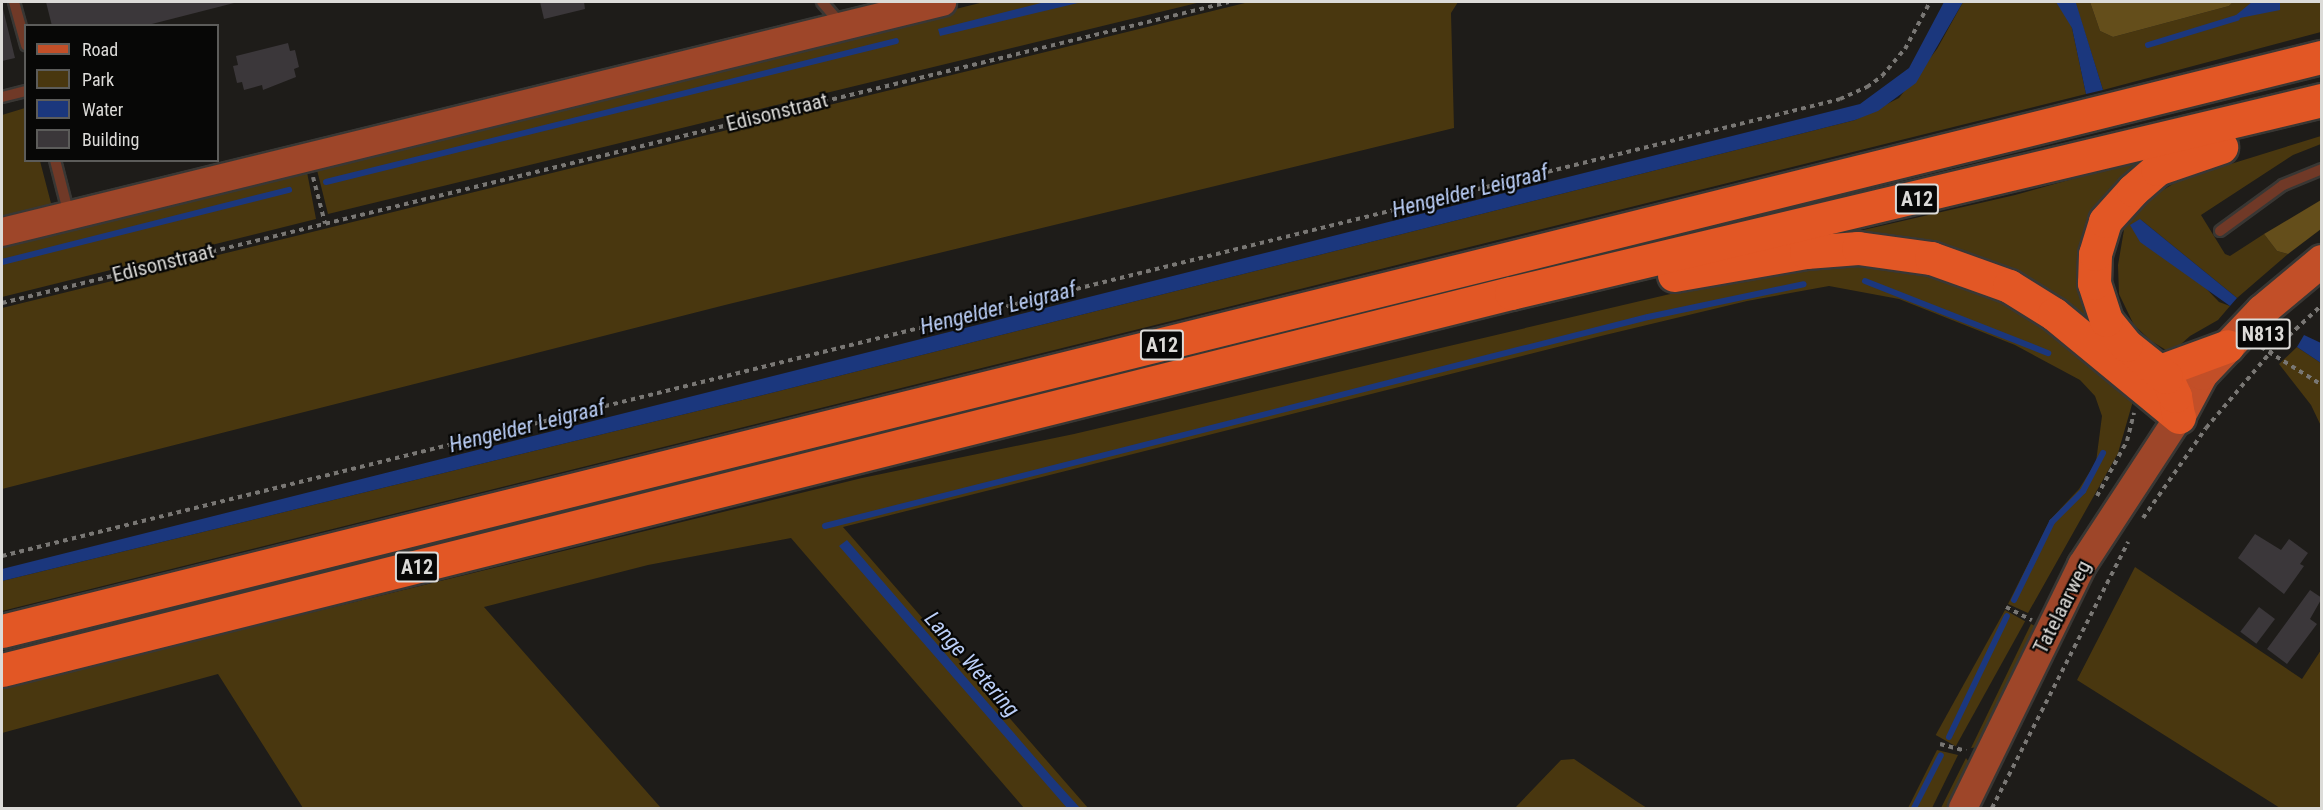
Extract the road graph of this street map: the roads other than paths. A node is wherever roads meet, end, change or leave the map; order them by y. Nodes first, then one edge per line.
1 (14, 2) edge
2 (822, 2) edge
3 (942, 2) edge
4 (843, 26) junction
5 (24, 38) edge
6 (2322, 57) edge
7 (24, 92) edge
8 (2, 97) edge
9 (2322, 100) edge
10 (2322, 120) edge
11 (56, 162) edge
12 (2322, 169) edge
13 (70, 215) junction
14 (2220, 231) dead end
15 (2, 232) edge
16 (2322, 261) edge
17 (2322, 279) edge
18 (1511, 294) junction
19 (2251, 347) junction
20 (2160, 371) junction
21 (2192, 422) junction
22 (2, 631) edge
23 (2, 670) edge
24 (1963, 808) edge

1 - 5 lane
2 - 4 lane
3 - 4 street
4 - 13 street
6 - 22 highway, A12
7 - 8 lane
9 - 18 highway, A12
10 - 20 highway
11 - 13 lane
12 - 14 lane
13 - 15 street
16 - 19 main road, N813
17 - 19 main road, N813
18 - 21 highway, A12
18 - 23 highway, A12
19 - 20 highway
19 - 21 main road, N813
20 - 21 highway
21 - 24 street, Tatelaarweg / N813

